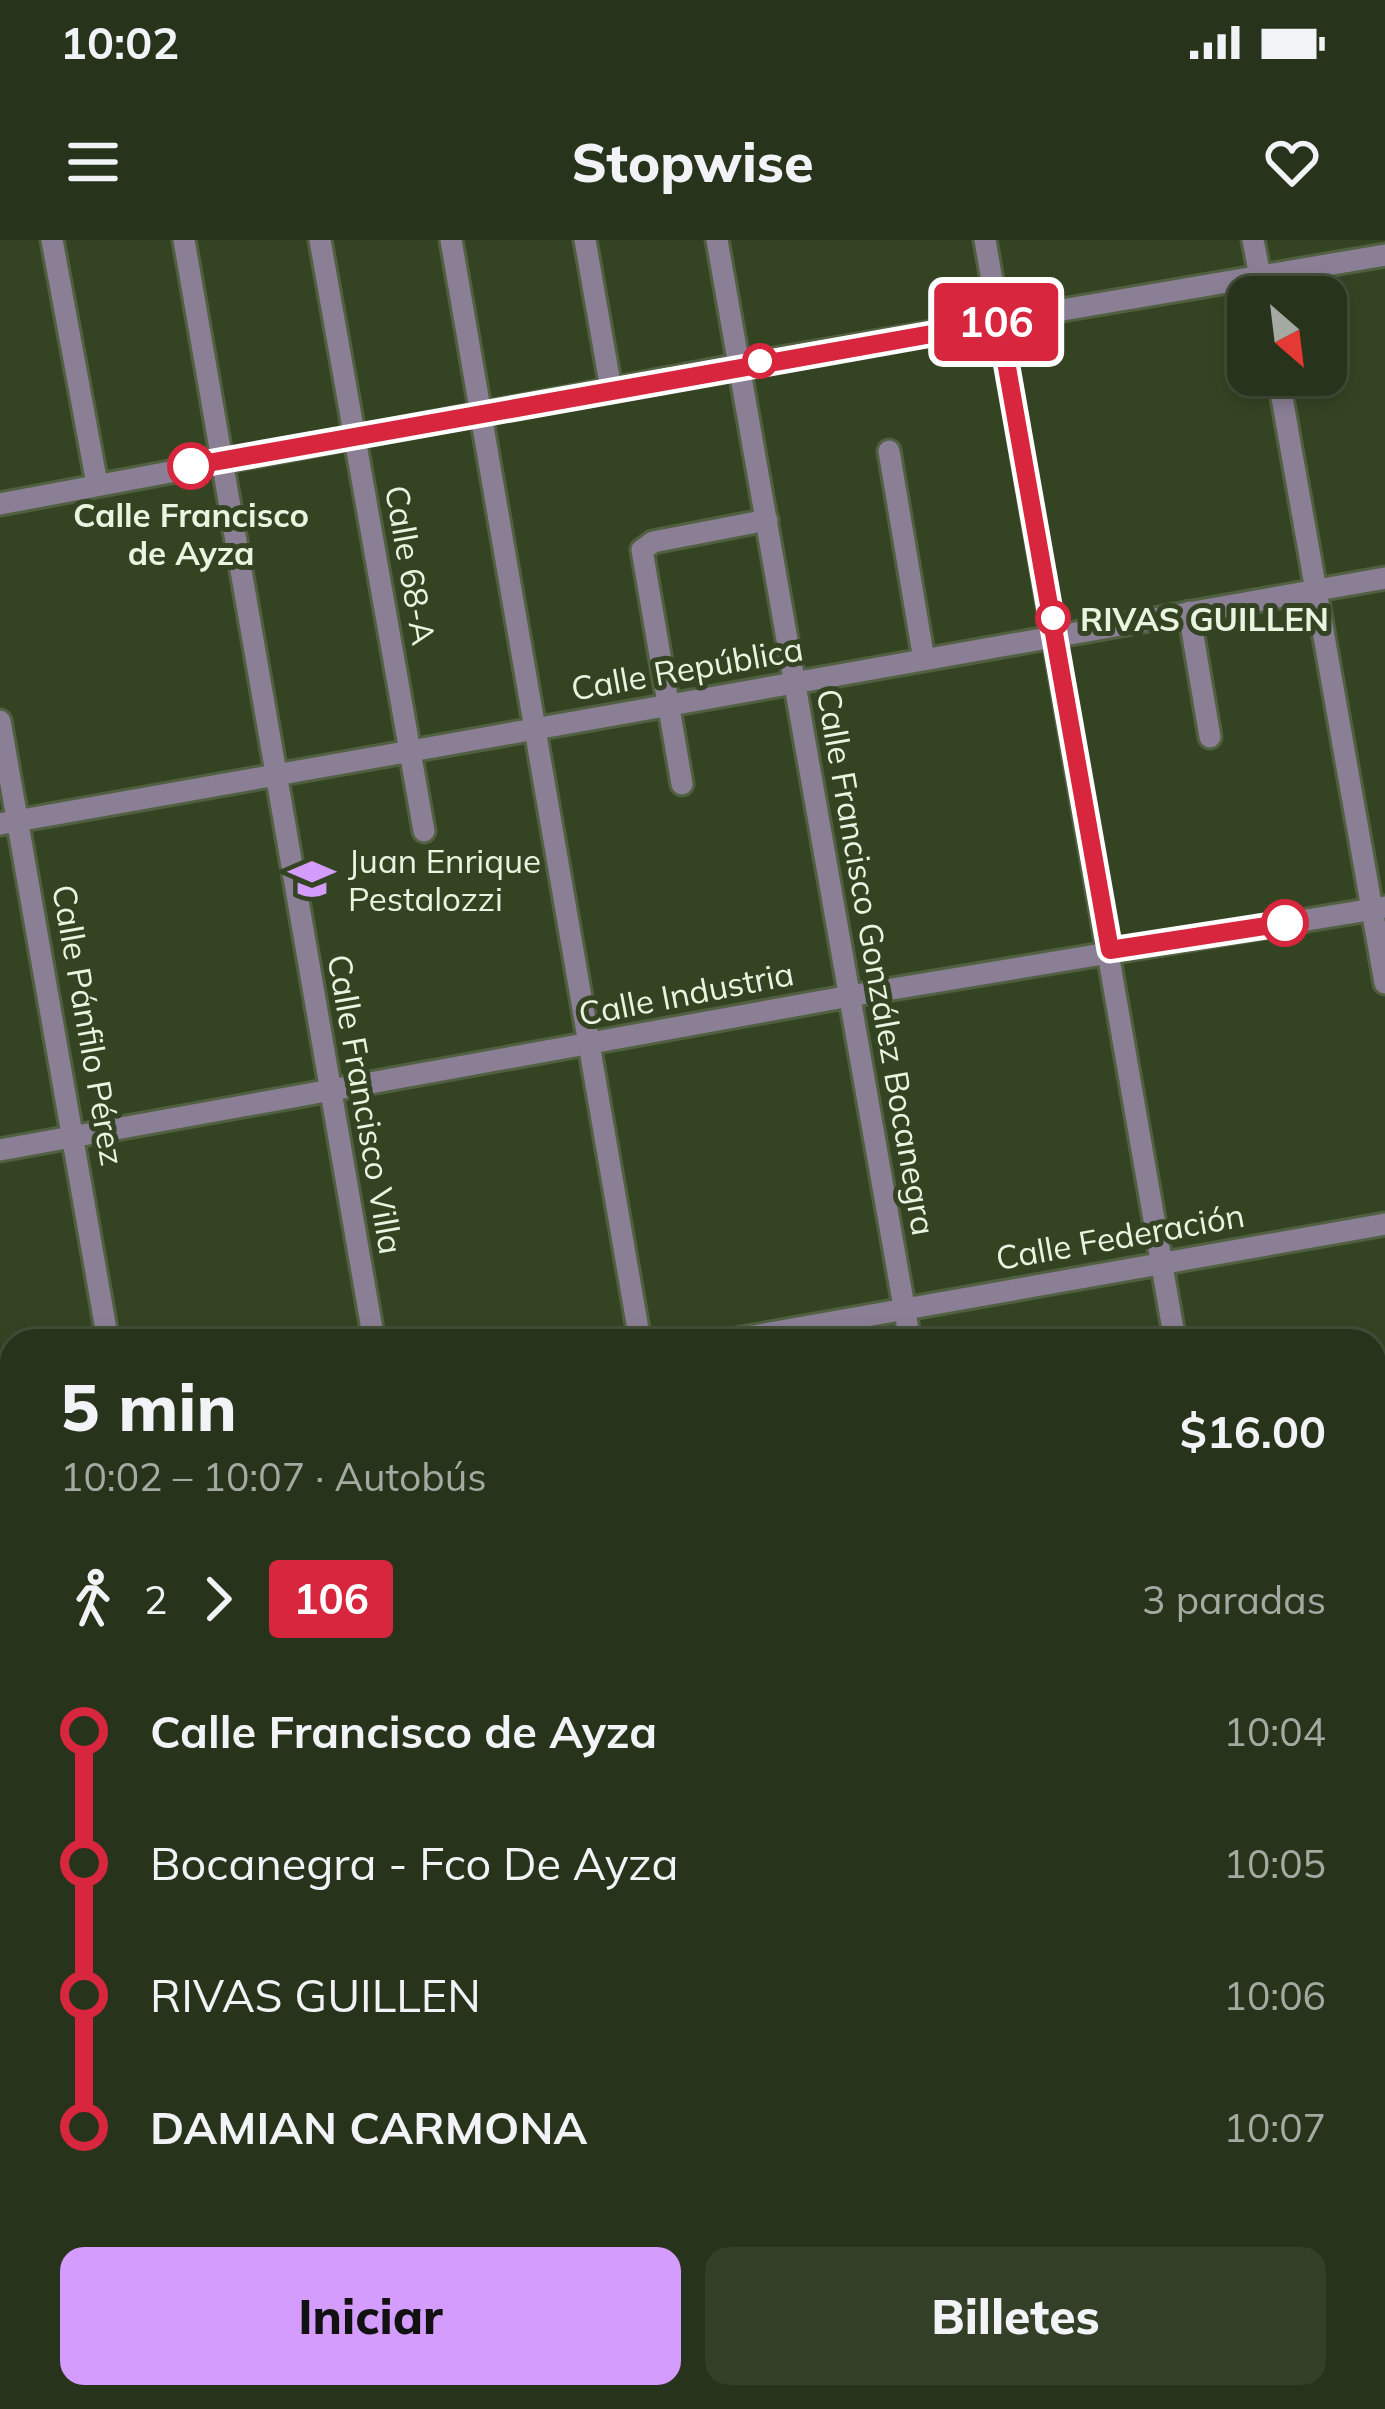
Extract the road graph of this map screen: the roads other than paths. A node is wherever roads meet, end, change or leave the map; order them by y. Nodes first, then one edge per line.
1 (52, 240) edge
2 (184, 240) edge
3 (320, 240) edge
4 (451, 240) edge
5 (584, 240) edge
6 (718, 240) edge
7 (985, 240) edge
8 (1253, 240) edge
9 (1385, 255) edge
10 (1260, 276) edge
11 (1304, 276) edge
12 (1227, 292) edge
13 (999, 322) junction
14 (739, 365) junction
15 (610, 389) junction
16 (1282, 396) edge
17 (482, 414) junction
18 (355, 436) junction
19 (889, 451) dead end
20 (222, 460) junction
21 (98, 484) junction
22 (0, 504) edge
23 (766, 520) junction
24 (1385, 578) edge
25 (1317, 590) junction
26 (1189, 612) junction
27 (1056, 637) junction
28 (924, 660) junction
29 (795, 683) junction
30 (669, 705) junction
31 (0, 721) edge
32 (538, 728) junction
33 (1210, 737) dead end
34 (410, 751) junction
35 (275, 775) junction
36 (682, 784) dead end
37 (9, 822) edge
38 (424, 831) dead end
39 (1379, 908) edge
40 (1110, 950) junction
41 (1385, 983) edge
42 (850, 996) junction
43 (593, 1043) junction
44 (329, 1092) junction
45 (76, 1137) junction
46 (0, 1150) edge
47 (1385, 1224) edge
48 (1161, 1263) junction
49 (904, 1308) junction
50 (106, 1329) edge
51 (372, 1329) edge
52 (638, 1329) edge
53 (790, 1329) edge
54 (908, 1329) edge
55 (1173, 1329) edge

1 - 21 street
2 - 20 street, Calle Francisco Villa
3 - 18 street, Calle 68-A
4 - 17 street
5 - 15 street
6 - 14 street, Calle Francisco González Bocanegra
7 - 13 street
8 - 10 street
9 - 11 street
12 - 13 street
13 - 14 street
13 - 27 street
14 - 15 street
14 - 23 street, Calle Francisco González Bocanegra
15 - 17 street
16 - 25 street
17 - 18 street
17 - 32 street
18 - 20 street
18 - 34 street, Calle 68-A
19 - 28 street
20 - 21 street
20 - 35 street, Calle Francisco Villa
21 - 22 street
23 - 29 street, Calle Francisco González Bocanegra
23 - 30 street
24 - 25 street, Calle República
25 - 26 street, Calle República
25 - 39 street
26 - 27 street, Calle República
26 - 33 street
27 - 28 street, Calle República
27 - 40 street
28 - 29 street, Calle República
29 - 30 street, Calle República
29 - 42 street, Calle Francisco González Bocanegra
30 - 32 street, Calle República
30 - 36 street
31 - 37 street, Calle Pánfilo Pérez
32 - 34 street, Calle República
32 - 43 street
34 - 35 street, Calle República
34 - 38 street, Calle 68-A
35 - 37 street, Calle República
35 - 44 street, Calle Francisco Villa
37 - 45 street, Calle Pánfilo Pérez
39 - 40 street, Calle Industria
39 - 41 street
40 - 42 street, Calle Industria
40 - 48 street
42 - 43 street, Calle Industria
42 - 49 street, Calle Francisco González Bocanegra
43 - 44 street, Calle Industria
43 - 52 street
44 - 45 street, Calle Industria
44 - 51 street, Calle Francisco Villa
45 - 46 street, Calle Industria
45 - 50 street, Calle Pánfilo Pérez
47 - 48 street, Calle Federación
48 - 49 street, Calle Federación
48 - 55 street
49 - 53 street, Calle Federación
49 - 54 street, Calle Francisco González Bocanegra

